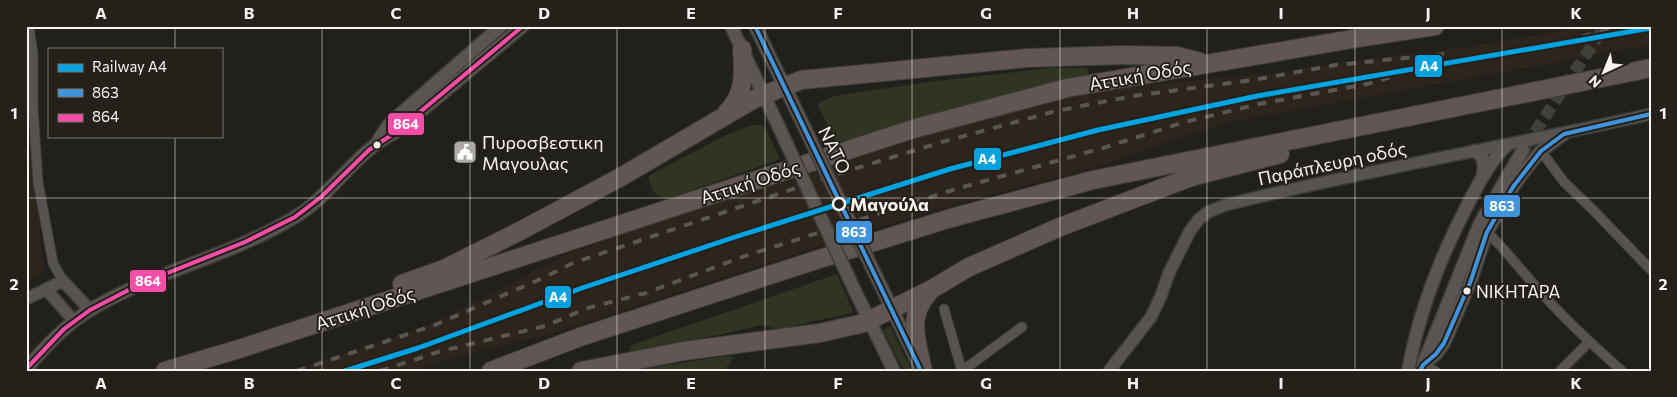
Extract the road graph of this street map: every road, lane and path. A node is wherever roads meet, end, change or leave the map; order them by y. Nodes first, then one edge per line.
1 (29, 26) edge
2 (502, 26) edge
3 (523, 26) edge
4 (731, 26) edge
5 (755, 26) edge
6 (1435, 26) edge
7 (742, 49) junction
8 (1205, 64) junction
9 (1651, 68) edge
10 (785, 86) junction
11 (764, 94) junction
12 (1651, 114) edge
13 (720, 118) junction
14 (1336, 132) junction
15 (1564, 134) junction
16 (374, 145) junction
17 (1507, 145) junction
18 (1474, 150) junction
19 (1523, 150) tunnel mouth
20 (1541, 151) junction
21 (1483, 175) junction
22 (1487, 232) junction
23 (1651, 270) edge
24 (63, 281) junction
25 (46, 289) junction
26 (932, 289) junction
27 (26, 299) edge
28 (944, 309) dead end
29 (90, 310) junction
30 (892, 310) junction
31 (74, 321) junction
32 (870, 321) junction
33 (1022, 327) dead end
34 (300, 329) junction
35 (1589, 342) junction
36 (1421, 368) edge
37 (26, 369) edge
38 (165, 371) edge
39 (491, 371) edge
40 (582, 371) edge
41 (894, 371) edge
42 (922, 371) edge
43 (962, 371) edge
44 (1109, 371) edge
45 (1408, 371) edge
46 (1435, 371) edge
47 (1560, 371) edge
48 (1622, 371) edge

1 - 24 street
2 - 16 main road
3 - 16 main road
4 - 7 main road
5 - 10 main road, ΝΑΤΟ
6 - 8 highway, Αττική Οδός
7 - 11 main road
7 - 13 highway
8 - 10 highway
8 - 34 highway, Αττική Οδός
9 - 14 highway
10 - 11 highway
10 - 30 main road, ΝΑΤΟ, bridge
11 - 13 highway
11 - 32 main road, bridge
12 - 15 street, Παράπλευρη οδός
13 - 34 highway
14 - 26 highway
14 - 39 highway
15 - 17 street, Παράπλευρη οδός
15 - 20 main road
16 - 29 main road
17 - 18 street, Παράπλευρη οδός
17 - 21 main road
18 - 21 main road
18 - 44 street, Παράπλευρη οδός
19 - 36 main road
20 - 22 main road
20 - 23 street
21 - 45 main road
22 - 35 street
22 - 36 main road
24 - 25 street
24 - 29 street
25 - 27 street
25 - 31 street
26 - 30 highway
26 - 42 highway
28 - 43 street
29 - 31 main road
30 - 32 highway
30 - 42 main road, ΝΑΤΟ
31 - 37 main road
32 - 40 highway
32 - 41 main road
33 - 43 street
34 - 38 highway, Αττική Οδός
35 - 47 street
35 - 48 street
36 - 46 street

